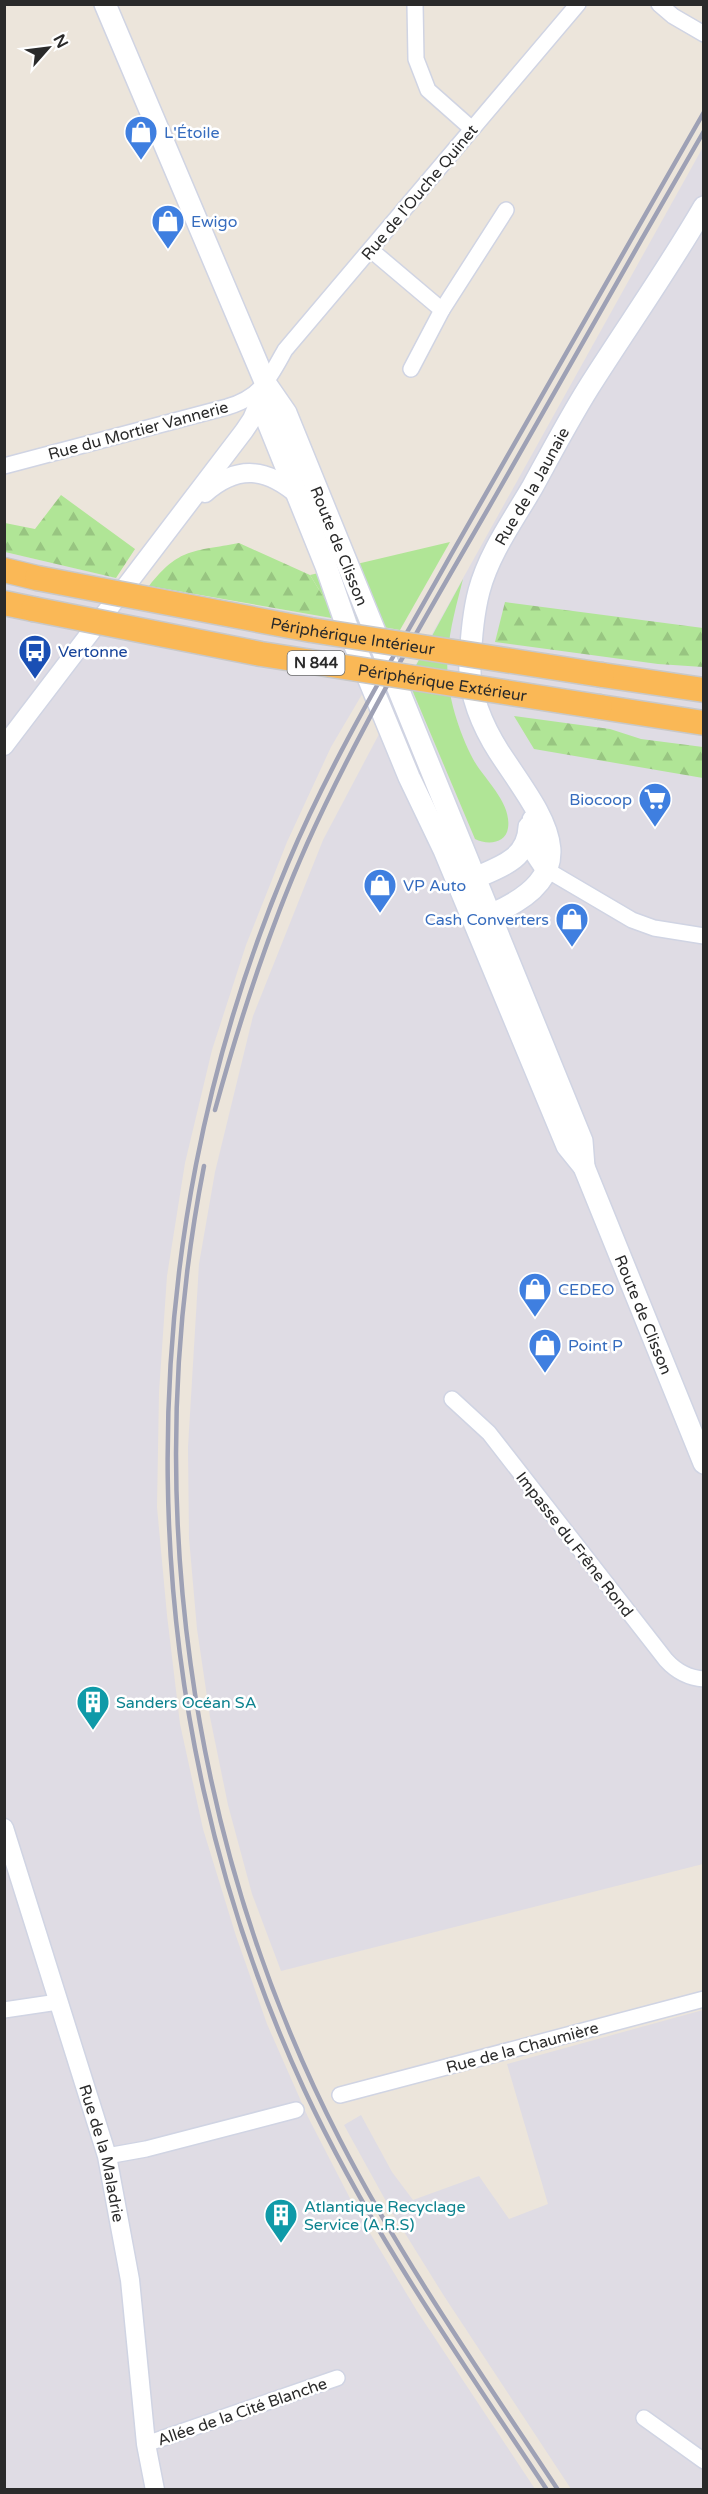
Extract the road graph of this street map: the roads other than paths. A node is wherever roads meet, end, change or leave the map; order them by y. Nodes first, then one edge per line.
1 (105, 4) edge
2 (415, 4) edge
3 (578, 4) edge
4 (659, 4) edge
5 (704, 34) edge
6 (472, 129) junction
7 (704, 207) edge
8 (506, 210) dead end
9 (370, 250) junction
10 (442, 310) junction
11 (411, 369) dead end
12 (266, 384) junction
13 (4, 466) edge
14 (299, 496) junction
15 (183, 512) junction
16 (4, 570) edge
17 (4, 603) edge
18 (704, 690) edge
19 (704, 723) edge
20 (394, 739) junction
21 (4, 746) edge
22 (523, 787) junction
23 (529, 815) junction
24 (547, 870) junction
25 (476, 887) junction
26 (484, 921) junction
27 (704, 936) edge
28 (452, 1399) dead end
29 (704, 1463) edge
30 (704, 1679) edge
31 (4, 1828) edge
32 (704, 1999) edge
33 (58, 2002) junction
34 (4, 2010) edge
35 (340, 2095) dead end
36 (296, 2110) dead end
37 (107, 2156) junction
38 (337, 2378) dead end
39 (644, 2418) dead end
40 (146, 2444) junction
41 (704, 2461) edge
42 (154, 2490) edge

1 - 12 main road, Route de Clisson
2 - 6 street
3 - 6 street, Rue de l'Ouche Quinet
4 - 5 street
6 - 9 street, Rue de l'Ouche Quinet
7 - 22 main road, Rue de la Jaunaie
8 - 10 street
9 - 10 street
9 - 12 street, Rue de l'Ouche Quinet
10 - 11 street
12 - 13 street, Rue du Mortier Vannerie
12 - 14 main road, Route de Clisson
12 - 15 street
12 - 25 main road, Route de Clisson
14 - 15 street
14 - 20 main road, Route de Clisson
15 - 21 street
16 - 18 highway, Périphérique Intérieur / N 844, bridge
17 - 19 highway, Périphérique Extérieur / N 844, bridge
20 - 25 main road, Route de Clisson
20 - 26 main road, Route de Clisson
22 - 23 main road, Rue de la Jaunaie
22 - 24 main road, Rue de la Jaunaie
23 - 24 main road, Rue de la Jaunaie
23 - 25 main road, Rue de la Jaunaie
24 - 26 main road
24 - 27 street
25 - 26 main road, Route de Clisson
26 - 29 main road, Route de Clisson
28 - 30 street, Impasse du Frêne Rond
31 - 33 street, Rue de la Maladrie
32 - 35 street, Rue de la Chaumière
33 - 34 street
33 - 37 street, Rue de la Maladrie
36 - 37 street
37 - 40 street, Rue de la Maladrie
38 - 40 street, Allée de la Cité Blanche
39 - 41 street
40 - 42 street, Rue de la Maladrie

